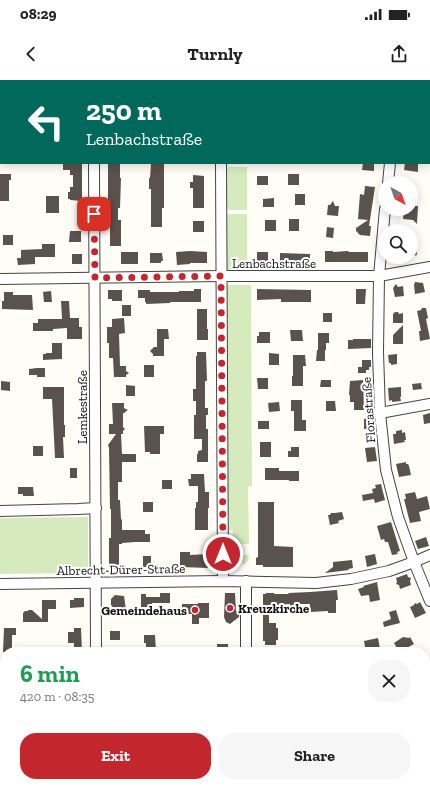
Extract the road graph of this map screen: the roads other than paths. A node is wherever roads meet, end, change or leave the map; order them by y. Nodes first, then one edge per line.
1 (94, 164) edge
2 (221, 164) edge
3 (390, 164) edge
4 (389, 176) edge
5 (384, 216) edge
6 (430, 267) edge
7 (221, 276) junction
8 (379, 276) junction
9 (95, 278) junction
10 (0, 279) edge
11 (430, 404) edge
12 (380, 413) junction
13 (96, 508) junction
14 (0, 511) edge
15 (430, 554) edge
16 (414, 562) junction
17 (223, 581) junction
18 (246, 581) junction
19 (96, 582) junction
20 (0, 584) edge
21 (430, 601) edge
22 (96, 647) edge
23 (246, 647) edge

1 - 9 street, Lemkestraße
2 - 7 street
3 - 4 street
5 - 8 street, Florastraße
6 - 8 street, Lenbachstraße
7 - 8 street, Lenbachstraße
7 - 9 street, Lenbachstraße
7 - 17 street
8 - 12 street, Florastraße
9 - 10 street, Lenbachstraße
9 - 13 street, Lemkestraße
11 - 12 street
12 - 16 street, Florastraße
13 - 14 street
13 - 19 street, Lemkestraße
15 - 16 street, Albrecht-Dürer-Straße
16 - 18 street, Albrecht-Dürer-Straße
16 - 21 street, Florastraße
17 - 18 street, Albrecht-Dürer-Straße
17 - 19 street, Albrecht-Dürer-Straße
18 - 23 street
19 - 20 street, Albrecht-Dürer-Straße
19 - 22 street, Lemkestraße

